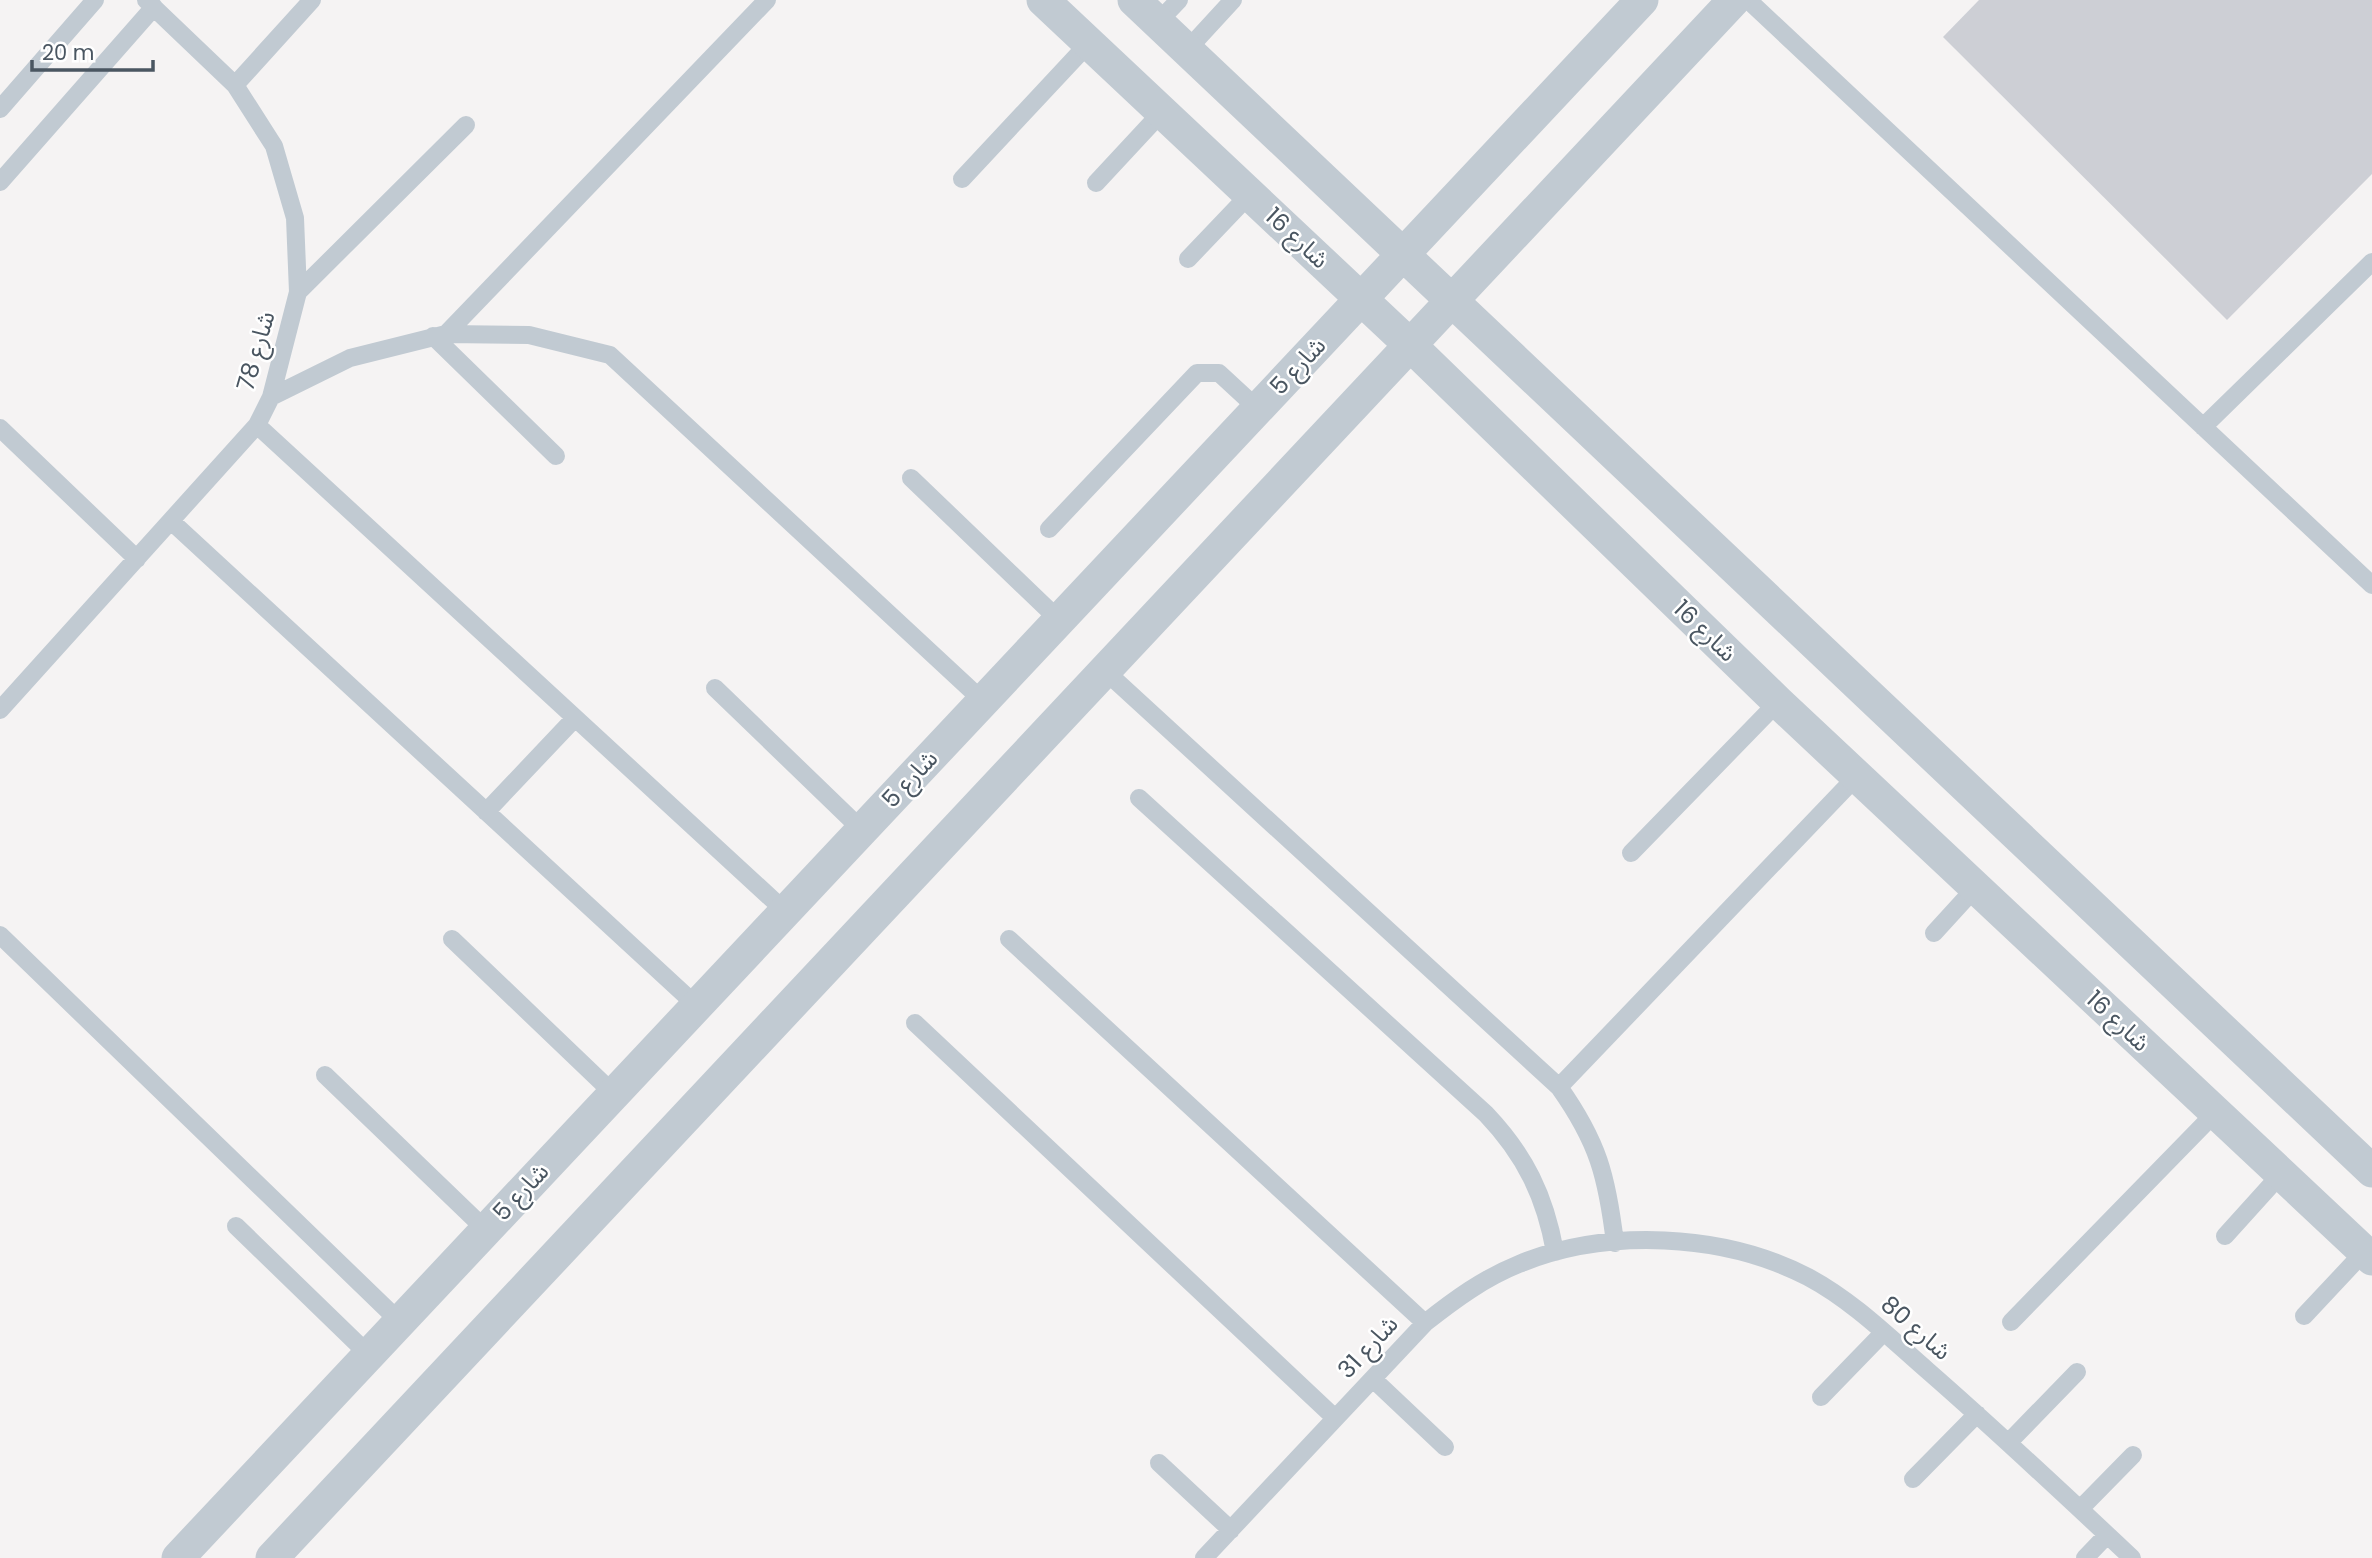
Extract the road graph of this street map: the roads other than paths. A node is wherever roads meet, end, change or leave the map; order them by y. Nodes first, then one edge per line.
1 (95, 0) edge
2 (312, 0) edge
3 (768, 0) edge
4 (1043, 0) edge
5 (1233, 0) edge
6 (1642, 0) edge
7 (1734, 0) edge
8 (1748, 0) edge
9 (150, 4) edge
10 (1157, 7) edge
11 (1089, 43) junction
12 (1187, 50) junction
13 (235, 85) junction
14 (0, 109) edge
15 (1162, 112) junction
16 (466, 125) dead end
17 (962, 179) dead end
18 (0, 182) edge
19 (1096, 183) dead end
20 (1250, 194) junction
21 (1404, 253) junction
22 (1188, 259) dead end
23 (2372, 262) edge
24 (298, 292) junction
25 (1361, 299) junction
26 (1452, 299) junction
27 (439, 335) junction
28 (1409, 344) junction
29 (271, 397) junction
30 (1258, 409) junction
31 (257, 425) junction
32 (2203, 426) junction
33 (0, 428) edge
34 (556, 456) dead end
35 (911, 478) dead end
36 (171, 521) junction
37 (1049, 529) dead end
38 (137, 559) junction
39 (2372, 585) edge
40 (1059, 620) junction
41 (1103, 669) junction
42 (715, 688) dead end
43 (6, 691) edge
44 (983, 701) junction
45 (1778, 702) junction
46 (0, 710) edge
47 (575, 718) junction
48 (1857, 776) junction
49 (1139, 798) dead end
50 (486, 812) junction
51 (862, 830) junction
52 (1631, 853) dead end
53 (1976, 887) junction
54 (785, 911) junction
55 (1934, 933) dead end
56 (0, 935) edge
57 (452, 939) dead end
58 (1009, 939) dead end
59 (697, 1006) junction
60 (915, 1023) dead end
61 (325, 1075) dead end
62 (1559, 1087) junction
63 (614, 1094) junction
64 (2216, 1112) junction
65 (2372, 1171) edge
66 (2281, 1174) junction
67 (236, 1226) dead end
68 (486, 1230) junction
69 (2225, 1236) dead end
70 (1615, 1243) junction
71 (1555, 1252) junction
72 (2368, 1255) edge
73 (2304, 1316) dead end
74 (400, 1322) junction
75 (2011, 1322) dead end
76 (1425, 1323) junction
77 (1884, 1332) junction
78 (369, 1355) junction
79 (2077, 1372) dead end
80 (1373, 1378) junction
81 (1821, 1397) dead end
82 (1977, 1414) junction
83 (1335, 1418) junction
84 (2008, 1442) junction
85 (1445, 1447) dead end
86 (2133, 1455) dead end
87 (1159, 1463) dead end
88 (1913, 1479) dead end
89 (2080, 1509) junction
90 (1231, 1530) junction
91 (2107, 1535) junction
92 (177, 1558) edge
93 (272, 1558) edge
94 (1203, 1558) edge
95 (2085, 1558) edge
96 (2132, 1558) edge

1 - 14 lane
2 - 13 lane
3 - 27 lane
4 - 11 street, شارع 16
5 - 12 lane
6 - 21 street, شارع 5
7 - 26 street
8 - 32 lane
9 - 13 lane, شارع 78
9 - 18 lane
10 - 12 street
11 - 15 street, شارع 16
11 - 17 lane
12 - 21 street
13 - 24 lane, شارع 78
15 - 19 lane
15 - 20 street, شارع 16
16 - 24 lane
20 - 22 lane
20 - 25 street, شارع 16
21 - 25 street, شارع 5
21 - 26 street
23 - 32 lane
24 - 29 lane, شارع 78
25 - 28 street, شارع 16
25 - 30 street, شارع 5
26 - 28 street
26 - 65 street
27 - 29 lane
27 - 34 lane
27 - 44 lane
28 - 41 street
28 - 45 street, شارع 16
29 - 31 lane, شارع 78
30 - 37 lane
30 - 40 street, شارع 5
31 - 36 lane, شارع 78
31 - 47 lane
32 - 39 lane
33 - 38 lane
35 - 40 lane
36 - 38 lane, شارع 78
36 - 50 lane
38 - 43 lane, شارع 78
40 - 44 street, شارع 5
41 - 62 lane
41 - 93 street
42 - 51 lane
43 - 46 lane, شارع 78
44 - 51 street, شارع 5
45 - 48 street, شارع 16
45 - 52 lane
47 - 50 lane
47 - 54 lane
48 - 53 street, شارع 16
48 - 62 lane
49 - 71 lane
50 - 59 lane
51 - 54 street, شارع 5
53 - 55 lane
53 - 64 street, شارع 16
54 - 59 street, شارع 5
56 - 74 lane
57 - 63 lane
58 - 76 lane
59 - 63 street, شارع 5
60 - 83 lane
61 - 68 lane
62 - 70 lane
63 - 68 street, شارع 5
64 - 66 street, شارع 16
64 - 75 lane
66 - 69 lane
66 - 72 street, شارع 16
67 - 78 lane
68 - 74 street, شارع 5
70 - 71 lane, شارع 31
70 - 77 lane, شارع 80
71 - 76 lane, شارع 31
72 - 73 lane
74 - 78 street, شارع 5
76 - 80 lane, شارع 31
77 - 81 lane
77 - 82 lane, شارع 80
78 - 92 street, شارع 5
79 - 84 lane
80 - 83 lane, شارع 31
80 - 85 lane
82 - 84 lane, شارع 80
82 - 88 lane
83 - 90 lane, شارع 31
84 - 89 lane, شارع 80
86 - 89 lane
87 - 90 lane
89 - 91 lane, شارع 80
90 - 94 lane, شارع 31
91 - 95 lane
91 - 96 lane, شارع 80

